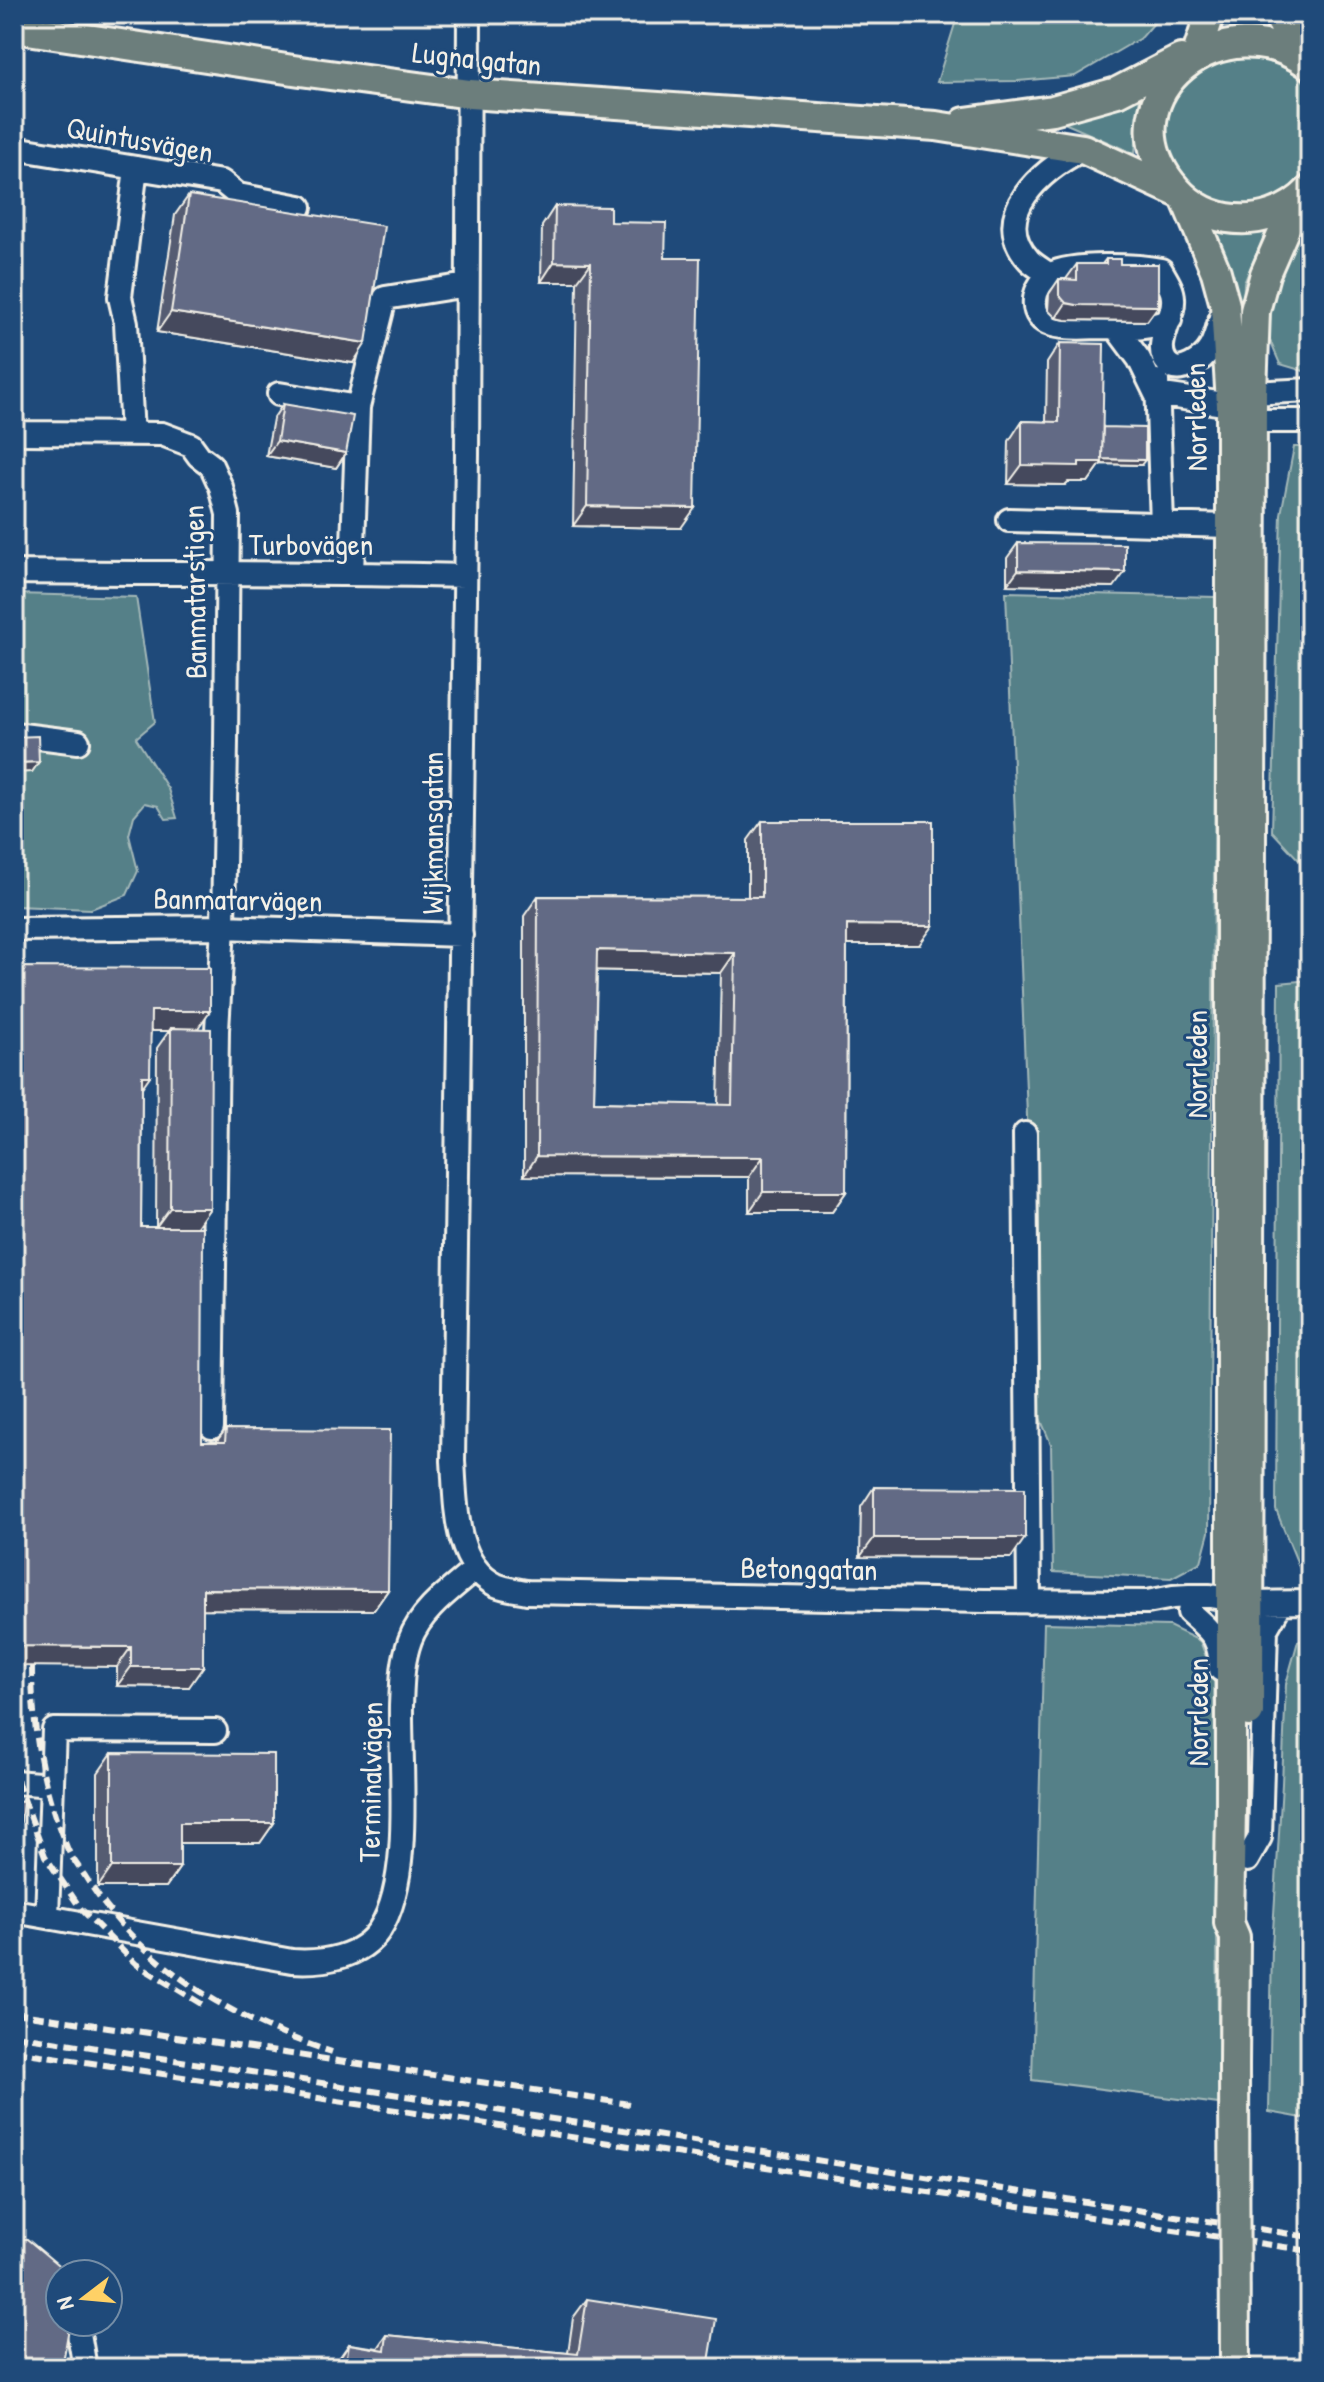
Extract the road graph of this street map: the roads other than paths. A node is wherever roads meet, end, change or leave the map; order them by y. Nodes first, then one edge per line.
1 (469, 14) edge
2 (1210, 14) edge
3 (1277, 14) edge
4 (14, 28) edge
5 (1194, 52) junction
6 (1306, 61) edge
7 (470, 94) junction
8 (936, 126) junction
9 (14, 148) edge
10 (1083, 149) junction
11 (136, 168) junction
12 (1182, 196) junction
13 (1304, 196) edge
14 (300, 207) dead end
15 (1050, 275) junction
16 (467, 285) junction
17 (1225, 305) junction
18 (1170, 320) junction
19 (1116, 328) junction
20 (1173, 368) junction
21 (1310, 390) edge
22 (279, 394) dead end
23 (1156, 394) junction
24 (1245, 406) junction
25 (358, 407) junction
26 (1310, 421) edge
27 (14, 430) edge
28 (132, 434) junction
29 (1009, 520) dead end
30 (1162, 524) junction
31 (1230, 526) junction
32 (14, 572) edge
33 (352, 573) junction
34 (227, 575) junction
35 (464, 576) junction
36 (14, 734) edge
37 (78, 742) dead end
38 (223, 927) junction
39 (14, 929) edge
40 (461, 935) junction
41 (1025, 1134) dead end
42 (212, 1427) dead end
43 (1231, 1551) junction
44 (475, 1569) junction
45 (1029, 1602) junction
46 (1310, 1602) edge
47 (1237, 1603) junction
48 (1281, 1603) junction
49 (1189, 1604) junction
50 (215, 1731) dead end
51 (14, 1782) edge
52 (52, 1785) junction
53 (1231, 1799) junction
54 (1247, 1860) junction
55 (14, 1911) edge
56 (47, 1916) junction
57 (1235, 1937) junction
58 (80, 2338) edge
59 (85, 2368) edge
60 (1235, 2368) edge

1 - 7 street, Wijkmansgatan
2 - 5 main road
3 - 6 main road
4 - 7 main road, Lugna gatan
5 - 6 main road, Lugna gatan
5 - 8 main road, Lugna gatan
5 - 12 main road, Norrleden
7 - 8 main road, Lugna gatan
7 - 16 street, Wijkmansgatan
8 - 10 main road, Lugna gatan
9 - 11 street, Quintusvägen
10 - 12 main road, Lugna gatan
10 - 15 street
11 - 14 street, Quintusvägen
11 - 28 street
12 - 13 main road, Lugna gatan
12 - 17 main road, Norrleden
13 - 24 main road, Norrleden
15 - 18 street
15 - 19 street
16 - 25 street
16 - 35 street, Wijkmansgatan
17 - 20 street
17 - 24 main road, Norrleden
18 - 19 street
18 - 20 street
19 - 23 street
20 - 23 street
21 - 24 street
22 - 25 street
23 - 24 street
23 - 30 street
24 - 26 street
24 - 31 main road, Norrleden
24 - 47 main road, Norrleden
25 - 33 street
27 - 28 street, Banmatarstigen
28 - 34 street, Banmatarstigen
29 - 30 street
30 - 31 street
31 - 43 main road, Norrleden
32 - 34 street, Turbovägen
33 - 34 street, Turbovägen
33 - 35 street, Turbovägen
34 - 38 street, Banmatarstigen
35 - 40 street, Wijkmansgatan
36 - 37 street
38 - 39 street, Banmatarvägen
38 - 40 street, Banmatarvägen
38 - 42 street, Banmatarstigen
40 - 44 street, Wijkmansgatan
41 - 45 street
43 - 47 main road, Norrleden
43 - 49 street, Betonggatan
44 - 45 street, Betonggatan
44 - 56 street, Terminalvägen
45 - 49 street, Betonggatan
46 - 48 street, Betonggatan
47 - 48 street, Betonggatan
47 - 49 street, Betonggatan
47 - 53 main road, Norrleden
47 - 54 main road, Norrleden
48 - 54 street
49 - 53 street
50 - 52 street
51 - 52 street
52 - 56 street
53 - 57 main road, Norrleden
54 - 57 main road, Norrleden
55 - 56 street, Terminalvägen
57 - 60 main road, Norrleden, bridge
58 - 59 street

